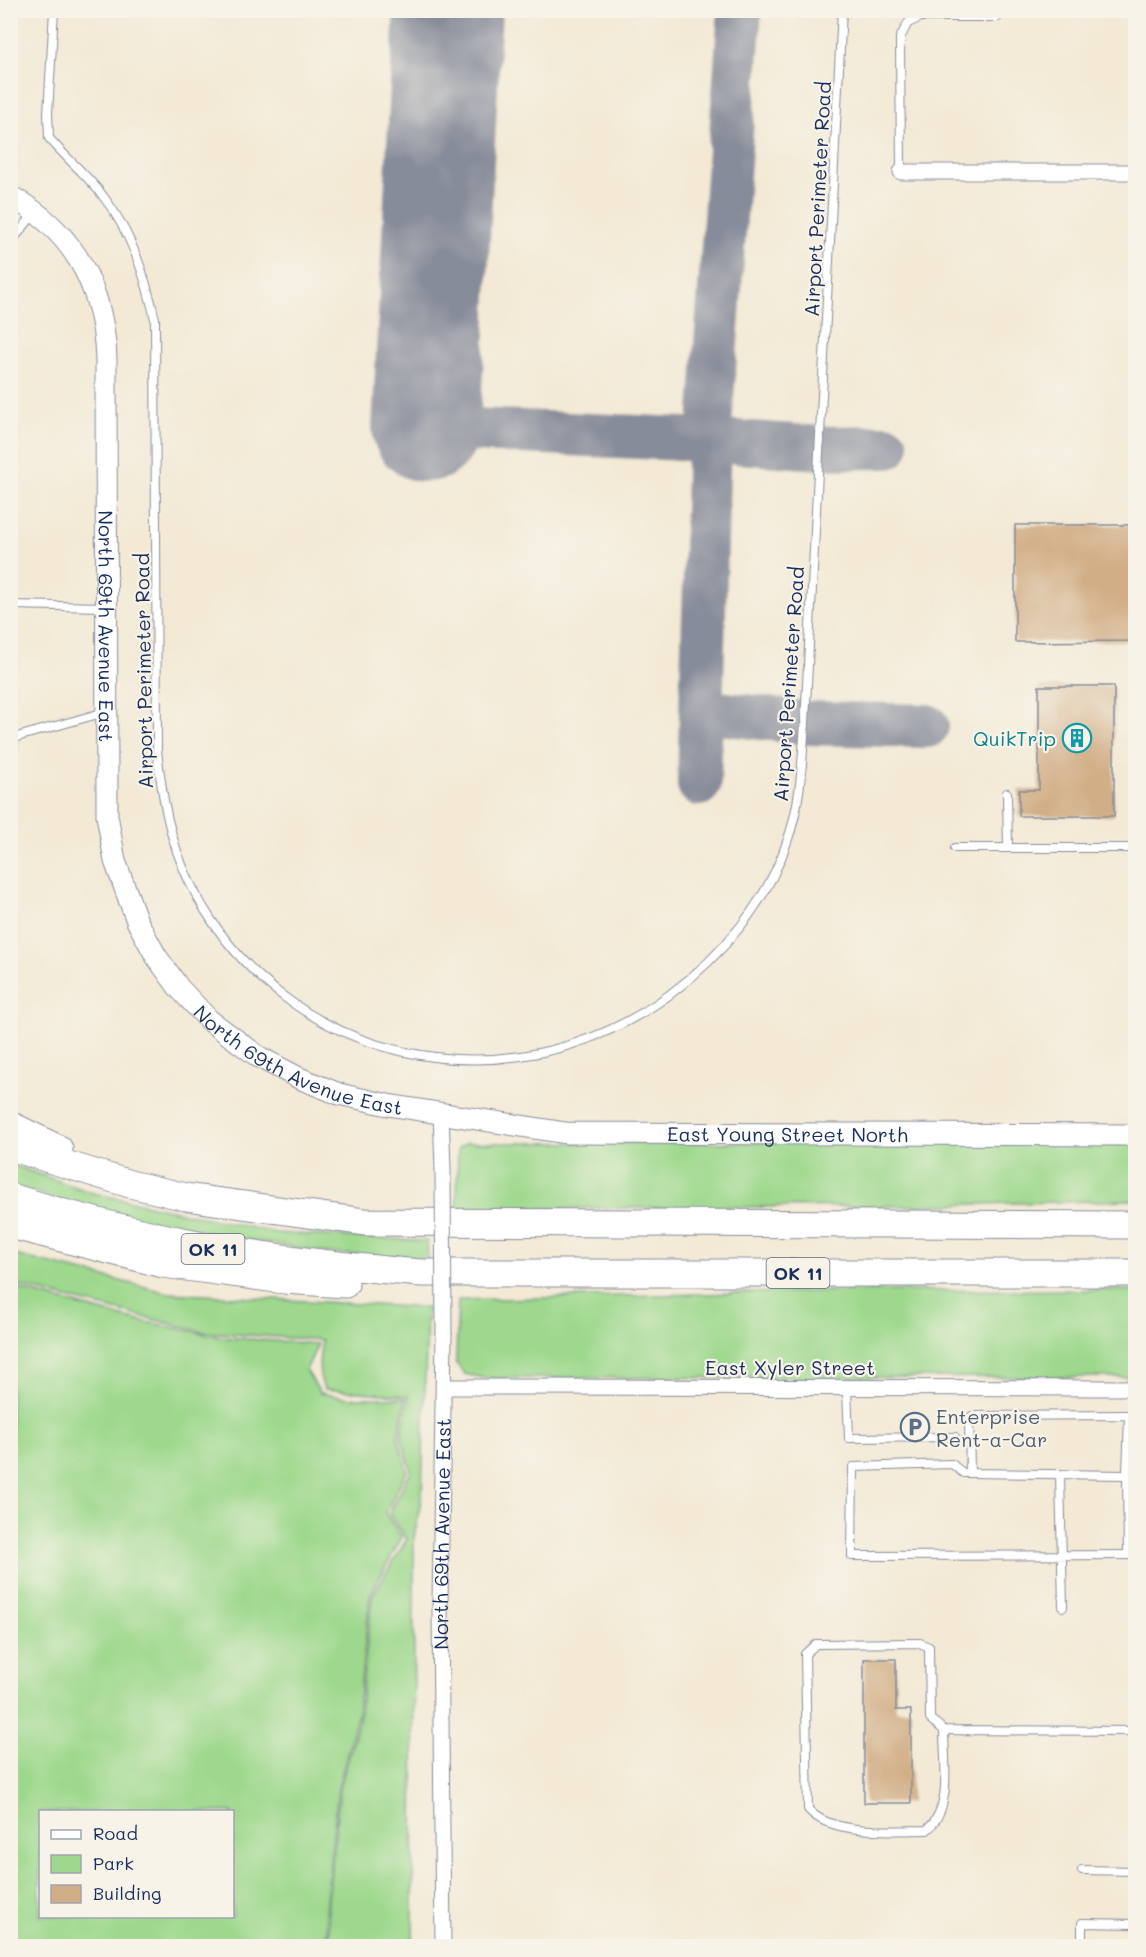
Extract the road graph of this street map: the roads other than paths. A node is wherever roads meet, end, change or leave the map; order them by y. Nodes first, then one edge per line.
1 (54, 10) edge
2 (843, 10) edge
3 (998, 10) edge
4 (901, 172) joint
5 (1136, 172) edge
6 (10, 195) edge
7 (37, 210) junction
8 (10, 243) edge
9 (10, 605) edge
10 (106, 607) junction
11 (107, 711) junction
12 (12, 739) edge
13 (10, 791) edge
14 (1007, 793) dead end
15 (955, 848) dead end
16 (1008, 848) junction
17 (1136, 848) edge
18 (441, 1113) junction
19 (10, 1125) edge
20 (1136, 1135) edge
21 (10, 1147) edge
22 (130, 1184) junction
23 (10, 1197) edge
24 (1136, 1215) edge
25 (10, 1225) edge
26 (1019, 1225) junction
27 (1136, 1225) edge
28 (421, 1273) junction
29 (1136, 1273) edge
30 (444, 1387) junction
31 (1136, 1388) edge
32 (848, 1389) junction
33 (1132, 1415) edge
34 (955, 1437) dead end
35 (970, 1473) junction
36 (1060, 1475) junction
37 (1127, 1475) junction
38 (1061, 1555) junction
39 (1132, 1555) edge
40 (1063, 1607) dead end
41 (944, 1730) junction
42 (1136, 1731) edge
43 (1082, 1870) dead end
44 (1136, 1871) edge
45 (1136, 1924) edge
46 (443, 1947) edge
47 (1082, 1947) edge

1 - 2 lane, Airport Perimeter Road
3 - 4 lane
4 - 5 street
6 - 7 street, North 69th Avenue East
7 - 8 lane
7 - 10 street, North 69th Avenue East
9 - 10 lane
10 - 11 street, North 69th Avenue East
11 - 12 lane
11 - 18 street, North 69th Avenue East
12 - 13 lane
14 - 16 lane
15 - 16 lane
16 - 17 lane
18 - 20 street, East Young Street North
18 - 30 street, North 69th Avenue East, bridge
19 - 22 highway
21 - 22 highway, OK 11
22 - 26 highway, OK 11
23 - 28 highway, OK 11
24 - 26 highway
25 - 28 highway
26 - 27 highway, OK 11
28 - 29 highway, OK 11
30 - 32 street, East Xyler Street
30 - 46 street, North 69th Avenue East
31 - 32 street, East Xyler Street
32 - 34 lane
33 - 35 lane
33 - 37 lane
35 - 36 lane
35 - 38 lane
36 - 37 lane
36 - 38 lane
37 - 39 lane
38 - 39 lane
38 - 40 lane
41 - 41 lane
41 - 42 lane
43 - 44 lane
45 - 47 lane

